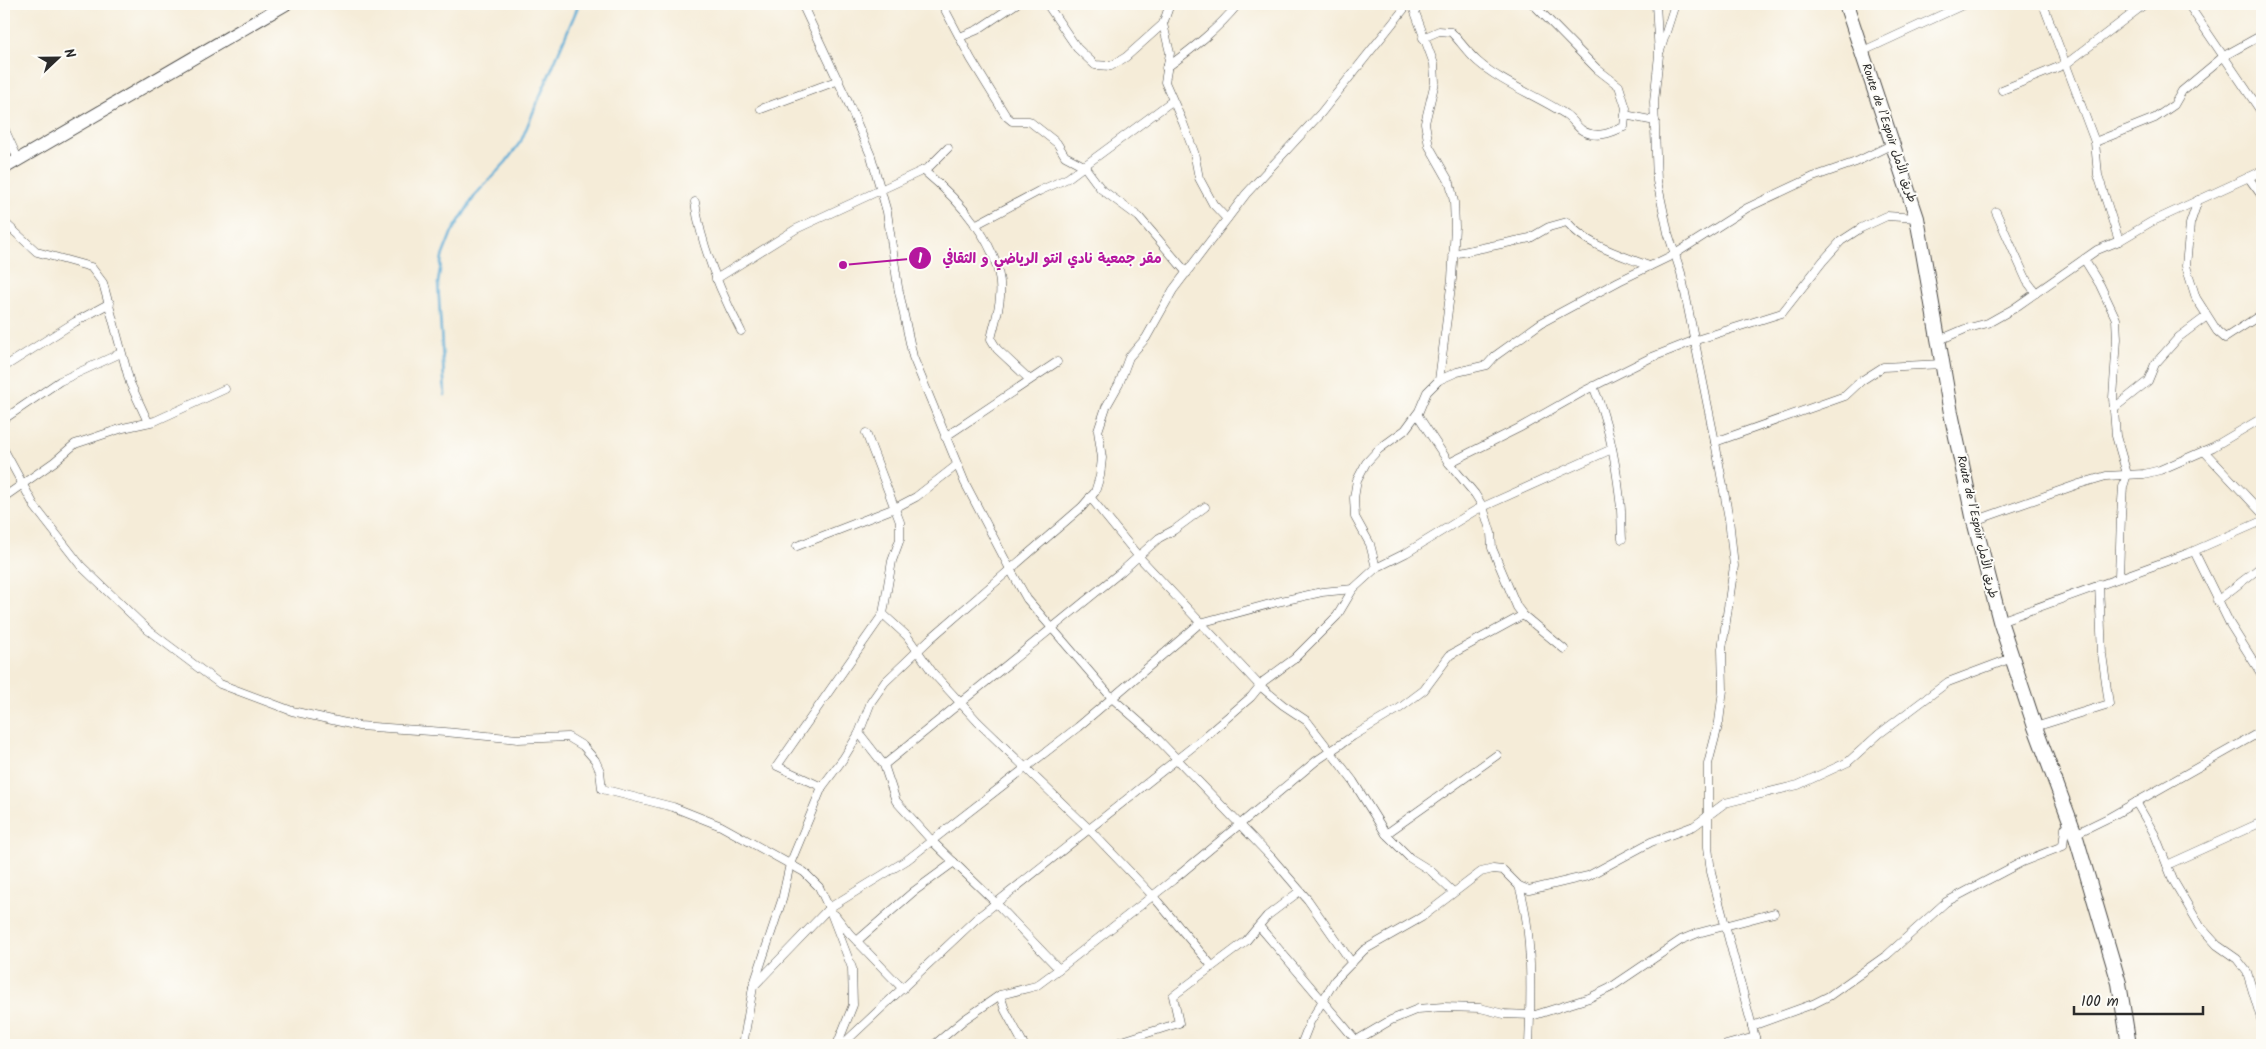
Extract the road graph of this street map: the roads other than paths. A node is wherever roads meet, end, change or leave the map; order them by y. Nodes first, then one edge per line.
1 (286, 4) edge
2 (802, 4) edge
3 (942, 4) edge
4 (1016, 4) edge
5 (1047, 4) edge
6 (1170, 4) edge
7 (1238, 4) edge
8 (1408, 4) edge
9 (1412, 4) edge
10 (1533, 4) edge
11 (1656, 4) edge
12 (1675, 4) edge
13 (1846, 4) edge
14 (1965, 4) edge
15 (2042, 4) edge
16 (2145, 4) edge
17 (2188, 4) edge
18 (1162, 24) junction
19 (2262, 35) edge
20 (960, 37) junction
21 (1423, 38) junction
22 (1861, 52) junction
23 (1659, 56) junction
24 (2224, 56) junction
25 (2066, 64) junction
26 (1166, 68) junction
27 (838, 80) junction
28 (2002, 90) dead end
29 (1172, 101) junction
30 (761, 109) dead end
31 (2262, 113) edge
32 (1625, 115) junction
33 (1655, 121) junction
34 (4, 128) edge
35 (2095, 142) junction
36 (1893, 144) junction
37 (948, 148) dead end
38 (18, 159) junction
39 (1084, 166) junction
40 (4, 168) edge
41 (923, 170) junction
42 (2262, 171) edge
43 (2248, 177) junction
44 (880, 189) junction
45 (2262, 196) edge
46 (2198, 200) junction
47 (695, 202) dead end
48 (1996, 212) dead end
49 (1917, 218) junction
50 (1226, 219) junction
51 (4, 222) edge
52 (975, 225) junction
53 (2119, 241) junction
54 (1453, 254) junction
55 (1675, 254) junction
56 (2084, 259) junction
57 (1650, 266) junction
58 (1187, 273) junction
59 (716, 278) junction
60 (2036, 293) junction
61 (110, 304) junction
62 (2262, 314) edge
63 (2206, 316) junction
64 (741, 331) dead end
65 (1693, 341) junction
66 (1937, 341) junction
67 (121, 353) junction
68 (1058, 362) dead end
69 (1942, 364) junction
70 (4, 367) edge
71 (1029, 379) junction
72 (1439, 380) junction
73 (1593, 386) junction
74 (225, 389) dead end
75 (2114, 408) junction
76 (1416, 414) junction
77 (2262, 418) edge
78 (4, 419) edge
79 (148, 422) junction
80 (866, 433) dead end
81 (945, 437) junction
82 (1715, 442) junction
83 (1612, 449) junction
84 (4, 450) edge
85 (2204, 451) junction
86 (1449, 463) junction
87 (957, 465) junction
88 (2127, 474) junction
89 (22, 484) junction
90 (4, 497) edge
91 (1090, 497) junction
92 (1206, 507) dead end
93 (1483, 507) junction
94 (895, 508) junction
95 (2262, 513) edge
96 (1974, 521) junction
97 (2262, 521) edge
98 (1622, 539) dead end
99 (797, 546) dead end
100 (2194, 550) junction
101 (1139, 557) junction
102 (2262, 566) edge
103 (1376, 568) junction
104 (1010, 569) junction
105 (2119, 577) junction
106 (2099, 584) junction
107 (1353, 588) junction
108 (2217, 601) junction
109 (882, 614) junction
110 (1523, 615) junction
111 (2000, 621) junction
112 (1200, 623) junction
113 (1052, 628) junction
114 (1564, 649) dead end
115 (917, 651) junction
116 (2012, 658) junction
117 (2262, 675) edge
118 (1260, 686) junction
119 (1112, 698) junction
120 (961, 703) junction
121 (2035, 727) junction
122 (2262, 731) edge
123 (859, 733) junction
124 (1331, 751) junction
125 (1498, 755) dead end
126 (1177, 760) junction
127 (884, 765) junction
128 (1025, 768) junction
129 (822, 787) junction
130 (2136, 802) junction
131 (1709, 816) junction
132 (2262, 822) edge
133 (1241, 824) junction
134 (2073, 828) junction
135 (1089, 829) junction
136 (1386, 834) junction
137 (932, 841) junction
138 (954, 862) junction
139 (790, 864) junction
140 (2167, 865) junction
141 (1520, 886) junction
142 (1300, 891) junction
143 (1453, 892) junction
144 (1153, 896) junction
145 (996, 903) junction
146 (830, 908) junction
147 (1774, 912) dead end
148 (1726, 925) junction
149 (1259, 926) junction
150 (857, 941) junction
151 (1352, 963) junction
152 (1212, 966) junction
153 (1059, 969) junction
154 (753, 987) junction
155 (903, 989) junction
156 (1000, 995) junction
157 (1322, 1002) junction
158 (1530, 1015) junction
159 (2262, 1022) edge
160 (1752, 1026) junction
161 (1755, 1037) junction
162 (1359, 1043) edge
163 (2262, 1043) edge
164 (743, 1045) edge
165 (837, 1045) edge
166 (842, 1045) edge
167 (934, 1045) edge
168 (1024, 1045) edge
169 (1110, 1045) edge
170 (1301, 1045) edge
171 (1529, 1045) edge
172 (1670, 1045) edge
173 (1690, 1045) edge
174 (1726, 1045) edge
175 (1757, 1045) edge
176 (2129, 1045) edge
177 (2255, 1045) edge

1 - 38 main road
2 - 27 street
3 - 20 street
4 - 20 street
5 - 18 street
6 - 18 street
7 - 26 street
8 - 50 street
9 - 21 street
10 - 32 street
11 - 23 street
12 - 23 street
13 - 22 highway, Route de l’Espoir طريق الأمل
14 - 22 street
15 - 25 street
16 - 25 street
17 - 24 street
18 - 26 street
19 - 24 street
20 - 39 street
21 - 32 street
21 - 54 street
22 - 36 highway, Route de l’Espoir طريق الأمل
23 - 33 street
24 - 31 street
24 - 35 street
25 - 28 street
25 - 35 street
26 - 29 street
27 - 30 street
27 - 44 street
29 - 39 street
29 - 50 street
32 - 33 street
33 - 55 street
34 - 38 street
35 - 53 street
36 - 49 highway, Route de l’Espoir طريق الأمل
36 - 55 street
37 - 41 street
38 - 40 main road
39 - 52 street
39 - 58 street
41 - 44 street
41 - 52 street
42 - 43 street
43 - 45 street
43 - 46 street
44 - 59 street
44 - 81 street
46 - 53 street
46 - 63 street
47 - 59 street
48 - 60 street
49 - 65 street
49 - 66 highway, Route de l’Espoir طريق الأمل
50 - 58 street
51 - 61 street
52 - 71 street
53 - 56 street
54 - 57 street
54 - 72 street
55 - 57 street
55 - 65 street
56 - 60 street
56 - 75 street
57 - 72 street
58 - 91 street
59 - 64 street
60 - 66 street
61 - 67 street
61 - 70 street
62 - 63 street
63 - 75 street
65 - 73 street
65 - 82 street
66 - 69 highway, Route de l’Espoir طريق الأمل
67 - 78 street
67 - 79 street
68 - 71 street
69 - 82 street
69 - 96 highway, Route de l’Espoir طريق الأمل
71 - 81 street
72 - 76 street
73 - 83 street
73 - 86 street
74 - 79 street
75 - 88 street
76 - 86 street
76 - 103 street
77 - 85 street
79 - 89 street
80 - 94 street
81 - 87 street
82 - 131 street
83 - 93 street
83 - 98 street
84 - 89 street
85 - 88 street
85 - 95 street
86 - 93 street
87 - 94 street
87 - 104 street
88 - 96 street
88 - 105 street
89 - 90 street
89 - 139 street
91 - 101 street
91 - 104 street
92 - 101 street
93 - 103 street
93 - 110 street
94 - 99 street
94 - 109 street
96 - 111 highway, Route de l’Espoir طريق الأمل
97 - 100 street
100 - 105 street
100 - 108 street
101 - 112 street
101 - 113 street
102 - 108 street
103 - 107 street
104 - 113 street
104 - 115 street
105 - 106 street
106 - 111 street
106 - 121 street
107 - 112 street
107 - 118 street
108 - 117 street
109 - 115 street
109 - 129 street
110 - 114 street
110 - 124 street
111 - 116 highway, Route de l’Espoir طريق الأمل
112 - 118 street
112 - 119 street
113 - 119 street
113 - 120 street
115 - 120 street
115 - 123 street
116 - 121 highway, Route de l’Espoir طريق الأمل
116 - 131 street
118 - 124 street
118 - 126 street
119 - 126 street
119 - 128 street
120 - 127 street
120 - 128 street
121 - 134 highway, Route de l’Espoir طريق الأمل
122 - 130 street
123 - 127 street
123 - 129 street
124 - 133 street
124 - 136 street
125 - 136 street
126 - 133 street
126 - 135 street
127 - 137 street
128 - 135 street
128 - 137 street
129 - 139 street
130 - 134 street
130 - 140 street
131 - 141 street
131 - 148 street
132 - 140 street
133 - 142 street
133 - 144 street
134 - 160 street
134 - 176 highway, Route de l’Espoir طريق الأمل
135 - 144 street
135 - 145 street
136 - 143 street
137 - 138 street
137 - 146 street
138 - 145 street
138 - 150 street
139 - 146 street
139 - 154 street
140 - 159 street
141 - 143 street
141 - 158 street
142 - 149 street
142 - 151 street
143 - 151 street
144 - 152 street
144 - 153 street
145 - 153 street
145 - 155 street
146 - 150 street
146 - 154 street
146 - 165 street
147 - 148 street
148 - 158 street
148 - 160 street
149 - 152 street
149 - 157 street
150 - 155 street
151 - 157 street
152 - 169 street
153 - 156 street
154 - 164 street
155 - 166 street
156 - 167 street
156 - 168 street
157 - 162 street
157 - 170 street
158 - 162 street
158 - 171 street
160 - 161 street
161 - 174 street
161 - 175 street
163 - 177 street
172 - 173 street

